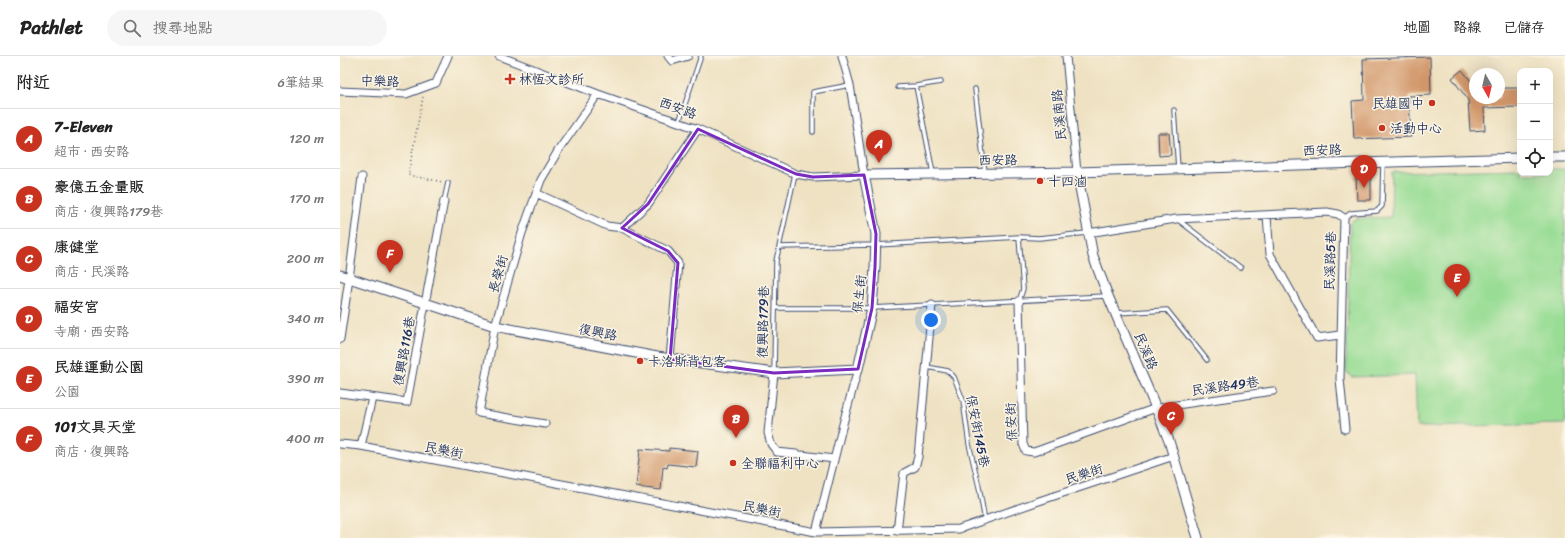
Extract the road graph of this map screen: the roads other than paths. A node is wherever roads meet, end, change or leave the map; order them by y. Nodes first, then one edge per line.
1 (448, 56) edge
2 (499, 56) edge
3 (668, 56) edge
4 (688, 56) edge
5 (701, 56) edge
6 (842, 56) edge
7 (1066, 56) edge
8 (941, 82) dead end
9 (850, 85) junction
10 (916, 86) junction
11 (898, 87) dead end
12 (975, 89) dead end
13 (340, 91) edge
14 (598, 94) junction
15 (1174, 110) dead end
16 (679, 122) junction
17 (698, 129) junction
18 (813, 132) dead end
19 (1553, 157) edge
20 (1565, 157) edge
21 (1517, 158) edge
22 (1383, 161) junction
23 (1178, 168) junction
24 (1077, 172) junction
25 (985, 173) junction
26 (796, 174) junction
27 (933, 174) junction
28 (864, 175) junction
29 (362, 176) dead end
30 (448, 183) road end
31 (536, 193) junction
32 (444, 200) joint
33 (1267, 216) junction
34 (1344, 218) junction
35 (1176, 219) junction
36 (622, 228) junction
37 (1088, 233) junction
38 (1018, 237) junction
39 (876, 245) junction
40 (779, 247) junction
41 (1241, 268) dead end
42 (340, 276) edge
43 (349, 279) junction
44 (1108, 296) junction
45 (1019, 301) junction
46 (425, 304) junction
47 (932, 305) junction
48 (775, 308) junction
49 (872, 308) junction
50 (1115, 313) junction
51 (495, 326) junction
52 (1340, 335) junction
53 (340, 338) edge
54 (670, 359) junction
55 (1207, 360) dead end
56 (926, 366) junction
57 (858, 369) junction
58 (774, 373) junction
59 (1273, 391) dead end
60 (340, 393) edge
61 (372, 398) junction
62 (1156, 408) junction
63 (545, 424) dead end
64 (1344, 429) dead end
65 (340, 444) edge
66 (361, 446) junction
67 (1174, 456) junction
68 (834, 459) junction
69 (985, 521) junction
70 (897, 531) junction
71 (816, 532) junction
72 (1198, 538) edge

1 - 13 street, 中樂路
2 - 14 street, 西安路
3 - 4 street
5 - 16 lane
6 - 9 street, 保生街
7 - 24 street, 民溪南路
8 - 10 lane
9 - 18 lane
9 - 28 street, 保生街
10 - 11 lane
10 - 27 lane
12 - 25 lane
14 - 16 street, 西安路
14 - 31 street, 長榮街
15 - 23 lane
16 - 17 street, 西安路
17 - 26 street, 西安路
17 - 36 street
19 - 20 street
21 - 22 street, 西安路
22 - 23 street, 西安路
22 - 34 lane
23 - 24 street, 西安路
24 - 25 street, 西安路
24 - 37 street, 民溪路
25 - 27 street, 西安路
26 - 28 street, 西安路
26 - 40 lane, 復興路179巷
27 - 28 street, 西安路
28 - 39 street, 保生街
29 - 43 street
30 - 32 lane
31 - 36 street
31 - 51 street, 長榮街
32 - 46 street, 復興路116巷
33 - 34 street, 民溪路5巷
33 - 35 street, 民溪路5巷
33 - 52 street
34 - 52 street, 民溪路5巷
35 - 37 street, 民溪路5巷
35 - 41 lane
36 - 54 street
37 - 38 lane
37 - 44 street, 民溪路
38 - 39 lane
38 - 45 lane
39 - 40 lane
39 - 49 street, 保生街
40 - 48 lane, 復興路179巷
42 - 43 street, 復興路
43 - 46 street, 復興路
43 - 53 street
44 - 45 lane
44 - 50 street, 民溪路
45 - 47 lane
45 - 62 street, 保安街
46 - 51 street, 復興路
46 - 61 street, 復興路116巷
47 - 49 lane
47 - 56 street
48 - 49 lane
48 - 58 lane, 復興路179巷
49 - 57 street, 保生街
50 - 55 lane
50 - 62 street, 民溪路
51 - 54 street, 復興路
51 - 63 street, 長榮街
52 - 64 street, 民溪路5巷
54 - 58 street, 復興路
56 - 69 lane, 保安街145巷
56 - 70 street
57 - 58 street, 復興路
57 - 68 street, 保生街
58 - 68 street, 復興路179巷
59 - 62 street, 民溪路49巷
60 - 61 street
61 - 66 street
62 - 67 street, 民溪路
65 - 66 street, 民樂街
66 - 71 street, 民樂街
67 - 69 street, 民樂街
67 - 72 street, 民溪路
68 - 71 street, 保生街
69 - 70 street, 民樂街
70 - 71 street, 民樂街

